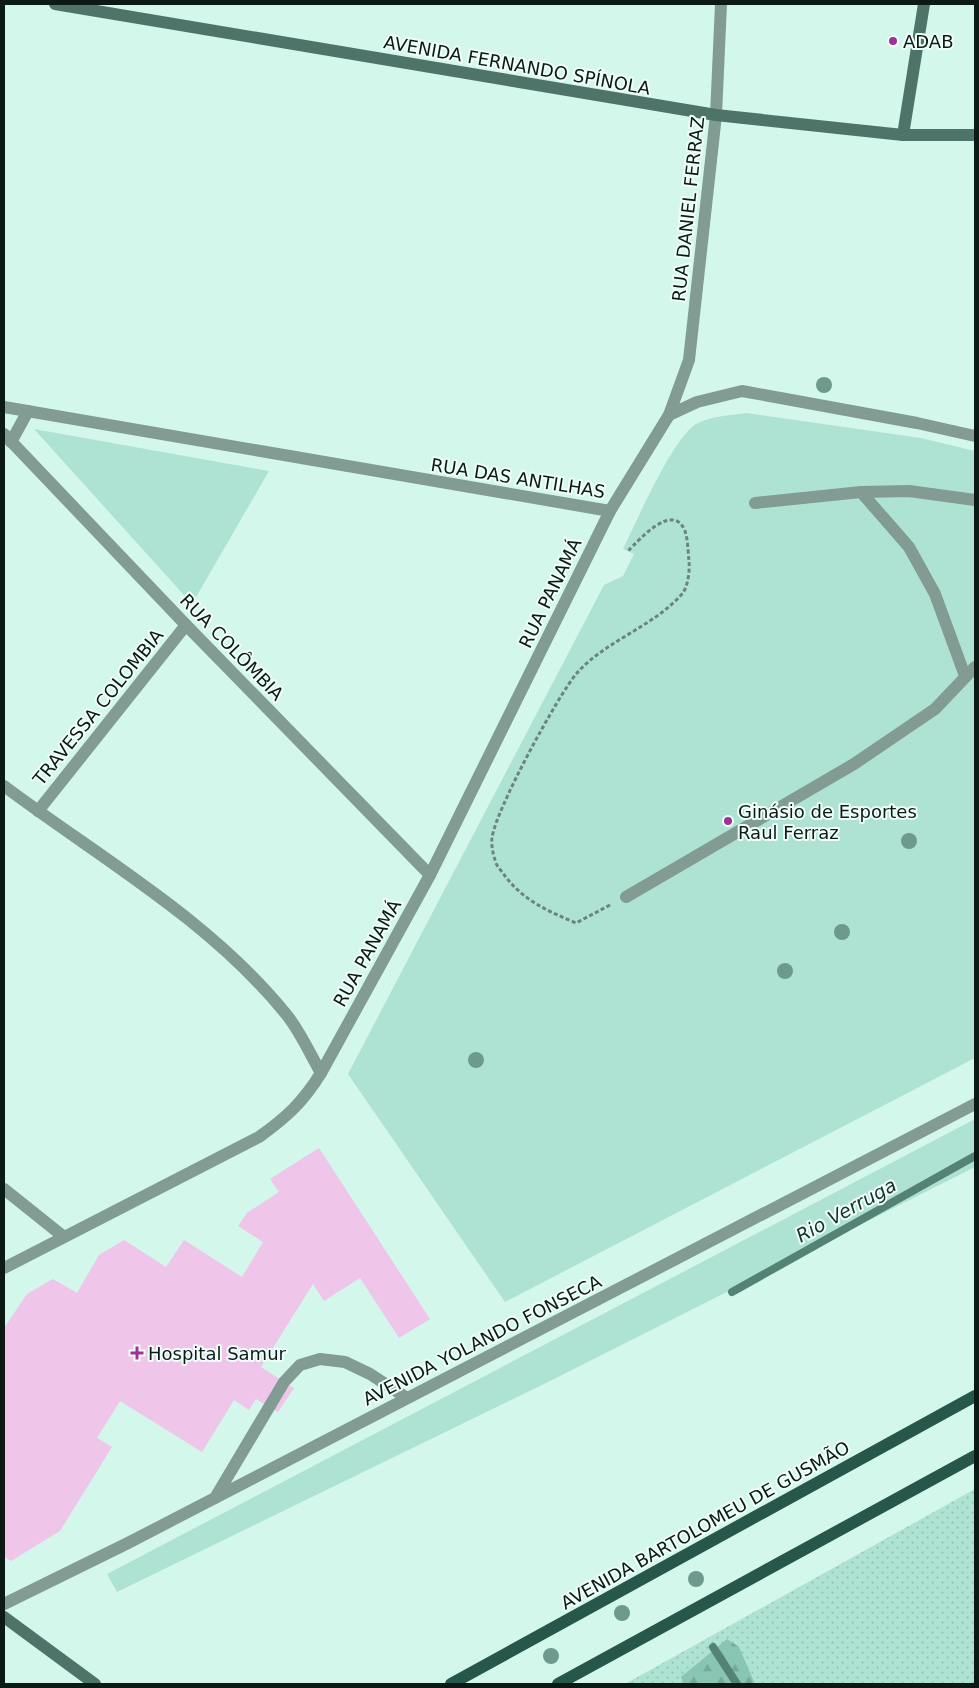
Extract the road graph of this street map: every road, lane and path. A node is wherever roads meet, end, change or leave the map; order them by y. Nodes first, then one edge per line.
1 (55, 4) edge
2 (721, 4) edge
3 (924, 4) edge
4 (716, 115) junction
5 (903, 135) junction
6 (975, 135) edge
7 (4, 407) edge
8 (28, 412) junction
9 (669, 415) junction
10 (975, 436) edge
11 (7, 438) edge
12 (861, 492) junction
13 (975, 500) edge
14 (755, 502) dead end
15 (610, 511) junction
16 (628, 551) dead end
17 (186, 625) junction
18 (975, 667) edge
19 (965, 676) junction
20 (4, 786) edge
21 (38, 811) junction
22 (430, 875) junction
23 (626, 897) joint
24 (321, 1073) junction
25 (975, 1104) edge
26 (4, 1189) edge
27 (64, 1237) junction
28 (4, 1268) edge
29 (975, 1396) edge
30 (407, 1398) junction
31 (975, 1456) edge
32 (215, 1498) junction
33 (4, 1604) edge
34 (4, 1617) edge
35 (90, 1682) edge
36 (451, 1684) edge
37 (558, 1684) edge

1 - 4 street, AVENIDA FERNANDO SPÍNOLA
2 - 4 street, RUA DANIEL FERRAZ
3 - 5 street
4 - 5 street, AVENIDA FERNANDO SPÍNOLA
4 - 9 street, RUA DANIEL FERRAZ
5 - 6 street, AVENIDA FERNANDO SPÍNOLA
7 - 8 street, RUA DAS ANTILHAS
8 - 11 street
8 - 15 street, RUA DAS ANTILHAS
9 - 10 street
9 - 15 street, RUA DAS ANTILHAS
11 - 17 street, RUA COLÔMBIA
12 - 13 street
12 - 14 street
12 - 19 street
15 - 22 street, RUA PANAMÁ
16 - 23 path
17 - 21 street, TRAVESSA COLOMBIA
17 - 22 street, RUA COLÔMBIA
18 - 19 street
19 - 23 street
20 - 21 street
21 - 24 street
22 - 24 street, RUA PANAMÁ
24 - 27 street, RUA PANAMÁ
25 - 30 street, AVENIDA YOLANDO FONSECA
26 - 27 street
27 - 28 street, RUA PANAMÁ
29 - 36 main road, AVENIDA BARTOLOMEU DE GUSMÃO
30 - 32 street, AVENIDA YOLANDO FONSECA
30 - 32 street
31 - 37 main road
32 - 33 street, AVENIDA YOLANDO FONSECA
34 - 35 street

